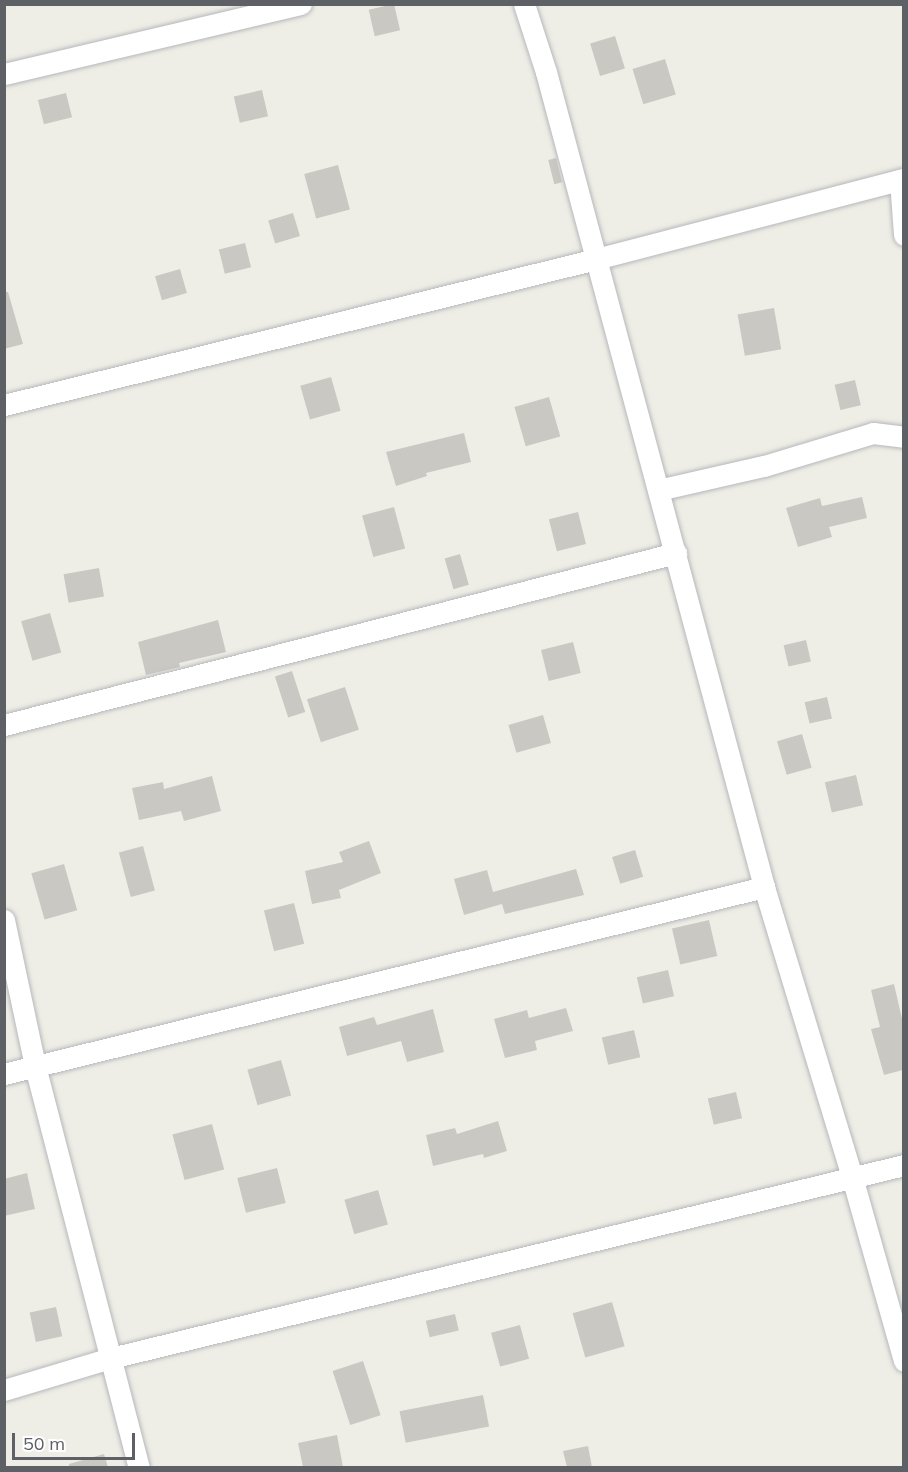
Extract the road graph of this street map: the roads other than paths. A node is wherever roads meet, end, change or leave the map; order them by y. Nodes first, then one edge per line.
1 (301, 4) edge
2 (524, 4) edge
3 (4, 74) edge
4 (902, 179) edge
5 (903, 235) edge
6 (596, 259) junction
7 (4, 405) edge
8 (903, 437) edge
9 (658, 490) junction
10 (676, 553) junction
11 (4, 725) edge
12 (764, 887) junction
13 (4, 920) edge
14 (35, 1066) junction
15 (4, 1074) edge
16 (903, 1165) edge
17 (852, 1177) junction
18 (111, 1358) junction
19 (903, 1360) edge
20 (4, 1390) edge
21 (139, 1467) edge

1 - 3 street
2 - 6 street
4 - 5 street
4 - 6 street
6 - 7 street
6 - 9 street
8 - 9 street
9 - 10 street
10 - 11 street
10 - 12 street
12 - 14 street
12 - 17 street
13 - 14 street
14 - 15 street
14 - 18 street
16 - 17 street
17 - 18 street
17 - 19 street
18 - 20 street
18 - 21 street

